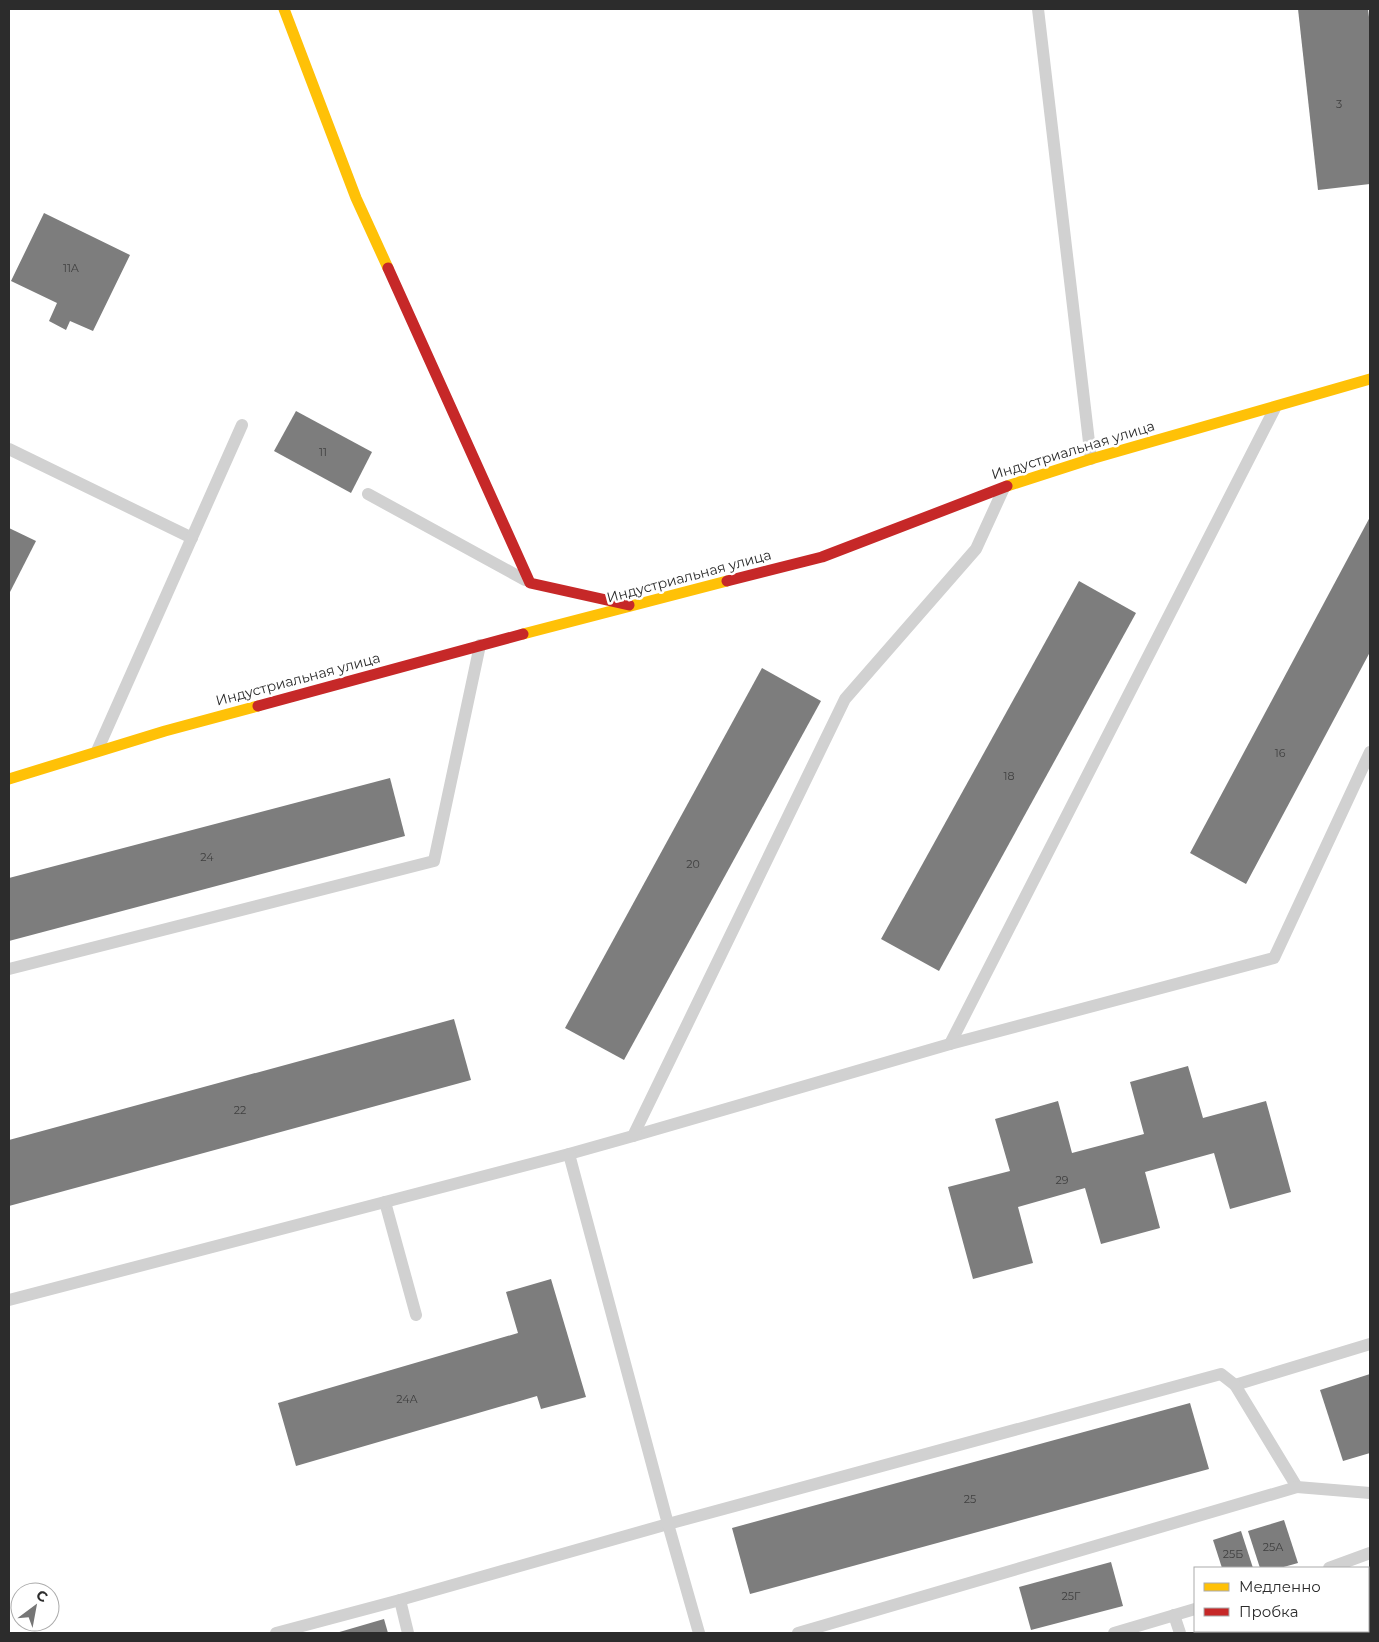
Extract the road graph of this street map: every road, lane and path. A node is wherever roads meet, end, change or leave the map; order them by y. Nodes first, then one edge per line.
1 (284, 9) edge
2 (1038, 9) edge
3 (1370, 379) edge
4 (1277, 406) junction
5 (242, 425) dead end
6 (9, 449) edge
7 (1091, 459) junction
8 (1006, 486) junction
9 (368, 494) dead end
10 (192, 538) junction
11 (530, 583) junction
12 (632, 606) junction
13 (480, 645) junction
14 (97, 751) junction
15 (1370, 752) edge
16 (9, 779) edge
17 (9, 969) edge
18 (950, 1044) junction
19 (633, 1136) junction
20 (569, 1154) junction
21 (385, 1202) junction
22 (9, 1300) edge
23 (416, 1315) dead end
24 (1370, 1344) edge
25 (1235, 1385) junction
26 (1298, 1487) junction
27 (1370, 1493) edge
28 (668, 1524) junction
29 (1370, 1553) edge
30 (1331, 1567) edge
31 (400, 1600) junction
32 (1194, 1609) edge
33 (1174, 1615) junction
34 (276, 1633) edge
35 (408, 1633) edge
36 (699, 1633) edge
37 (798, 1633) edge
38 (1114, 1633) edge
39 (1180, 1633) edge

1 - 11 street
2 - 7 lane
3 - 4 street, Индустриальная улица
4 - 7 street, Индустриальная улица
4 - 18 lane
5 - 10 lane
6 - 10 lane
7 - 8 street, Индустриальная улица
8 - 12 street, Индустриальная улица
8 - 19 lane
9 - 11 lane
10 - 14 lane
11 - 12 street
12 - 13 street, Индустриальная улица
13 - 14 street, Индустриальная улица
13 - 17 lane
14 - 16 street, Индустриальная улица
15 - 18 lane
18 - 19 lane
19 - 20 lane
20 - 21 lane
20 - 28 lane
21 - 22 lane
21 - 23 lane
24 - 25 lane
25 - 26 lane
25 - 28 lane
26 - 27 lane
26 - 37 lane
28 - 31 lane
28 - 36 lane
29 - 30 lane
31 - 34 lane
31 - 35 lane
32 - 33 lane
33 - 38 lane
33 - 39 lane

